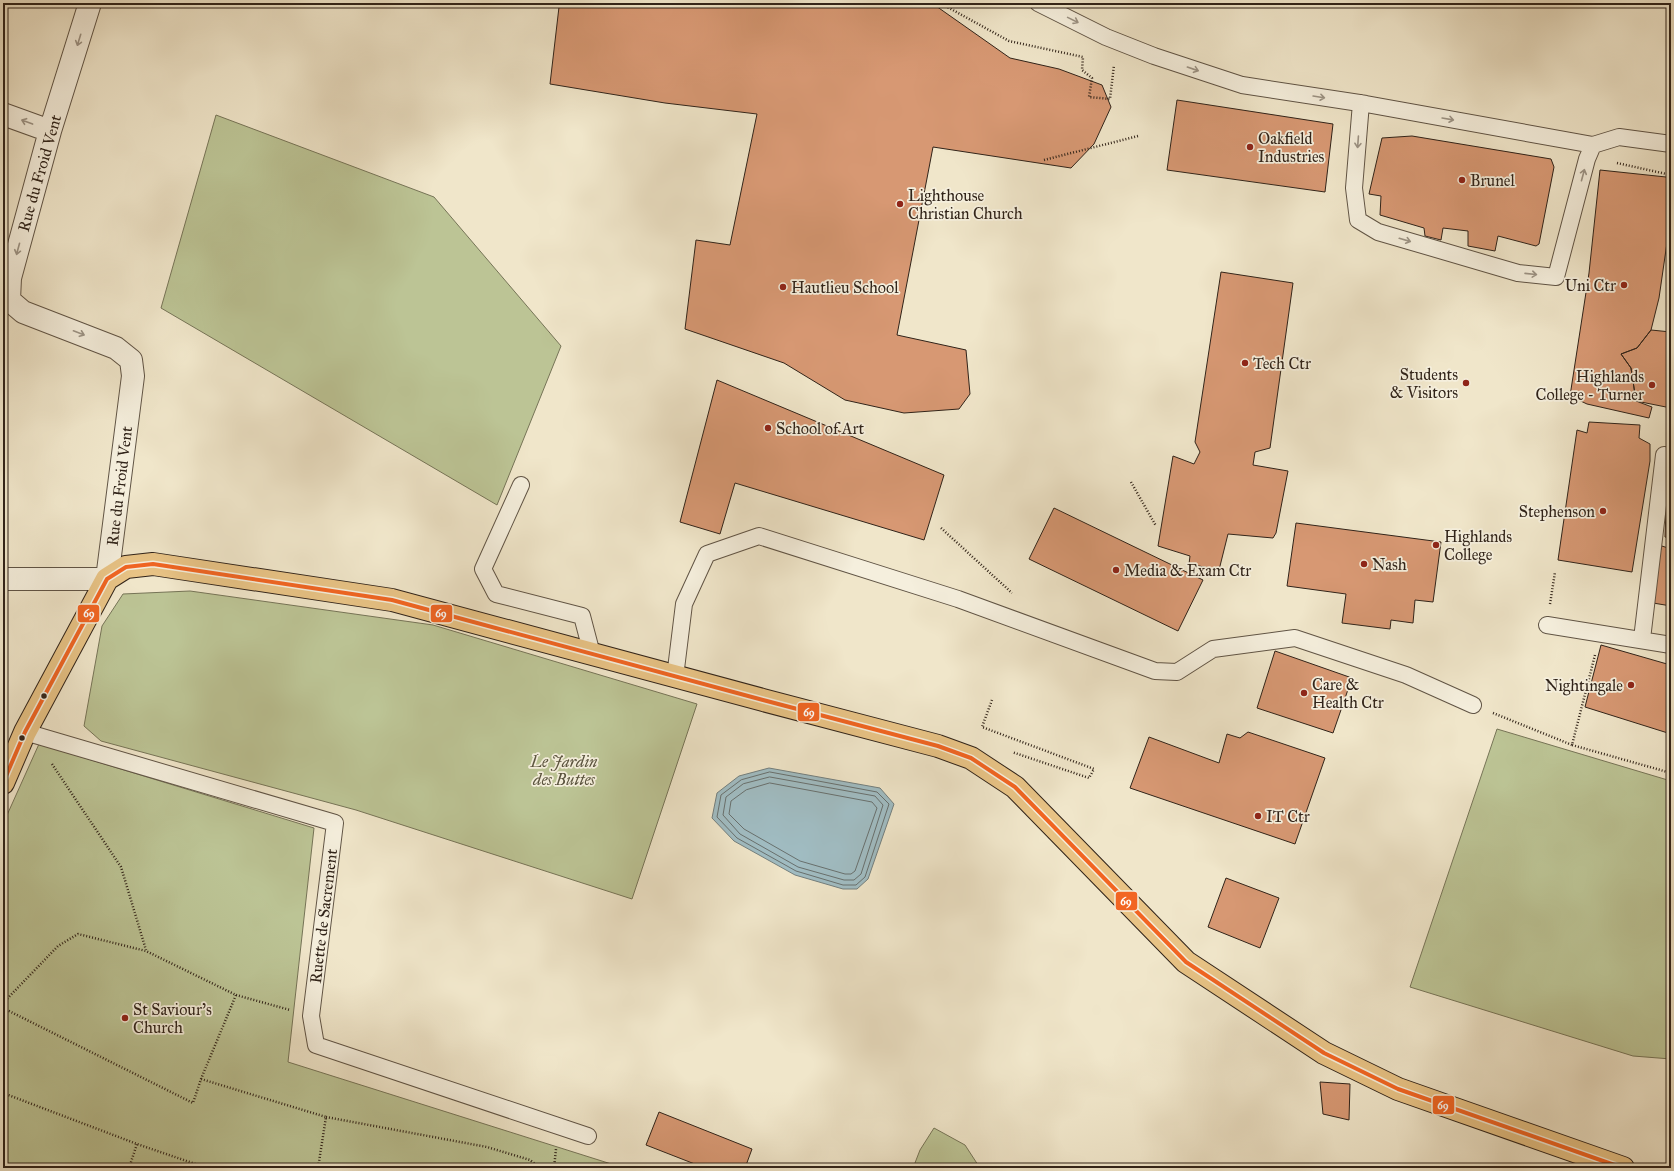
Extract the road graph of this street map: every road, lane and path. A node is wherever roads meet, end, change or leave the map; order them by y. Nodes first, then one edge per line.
1 (90, 3) edge
2 (940, 3) edge
3 (1038, 3) edge
4 (1114, 62) dead end
5 (1361, 103) junction
6 (3, 114) edge
7 (50, 131) junction
8 (1138, 136) dead end
9 (1671, 144) edge
10 (1590, 152) junction
11 (1044, 160) dead end
12 (1671, 175) edge
13 (1664, 455) dead end
14 (1131, 482) dead end
15 (521, 485) dead end
16 (1156, 526) dead end
17 (941, 528) dead end
18 (1555, 572) dead end
19 (3, 579) edge
20 (107, 579) junction
21 (1015, 596) dead end
22 (1547, 625) joint
23 (1600, 633) junction
24 (1642, 639) junction
25 (1671, 645) edge
26 (592, 654) junction
27 (675, 677) junction
28 (992, 700) dead end
29 (1473, 705) joint
30 (25, 732) junction
31 (1572, 745) junction
32 (1010, 752) dead end
33 (56, 771) dead end
34 (1671, 773) edge
35 (3, 783) edge
36 (146, 951) junction
37 (236, 994) junction
38 (3, 1003) edge
39 (3, 1008) edge
40 (284, 1008) dead end
41 (201, 1079) junction
42 (3, 1093) edge
43 (326, 1117) junction
44 (588, 1136) dead end
45 (137, 1144) junction
46 (129, 1168) edge
47 (207, 1168) edge
48 (318, 1168) edge
49 (540, 1168) edge
50 (1623, 1168) edge

1 -> 7 street, Rue du Froid Vent
2 - 4 path
3 -> 5 lane
5 -> 10 lane
5 -> 10 lane
7 -> 6 street
7 -> 20 street, Rue du Froid Vent
8 - 11 path
9 - 10 lane
10 - 12 path
13 - 24 lane
14 - 16 path
15 - 26 lane
17 - 21 path
18 - 22 path
19 - 20 street
20 - 26 main road
20 - 30 main road
22 - 23 lane
23 - 24 lane
23 - 31 path
24 - 25 lane
26 - 27 main road
27 - 29 lane
27 - 50 main road
28 - 32 path
29 - 31 path
30 - 35 main road
30 - 44 lane, Ruette de Sacrement
31 - 34 path
33 - 36 path
36 - 37 path
36 - 38 path
37 - 40 path
37 - 41 path
39 - 41 path
41 - 43 path
42 - 45 path
43 - 48 path
43 - 49 path
45 - 46 path
45 - 47 path

